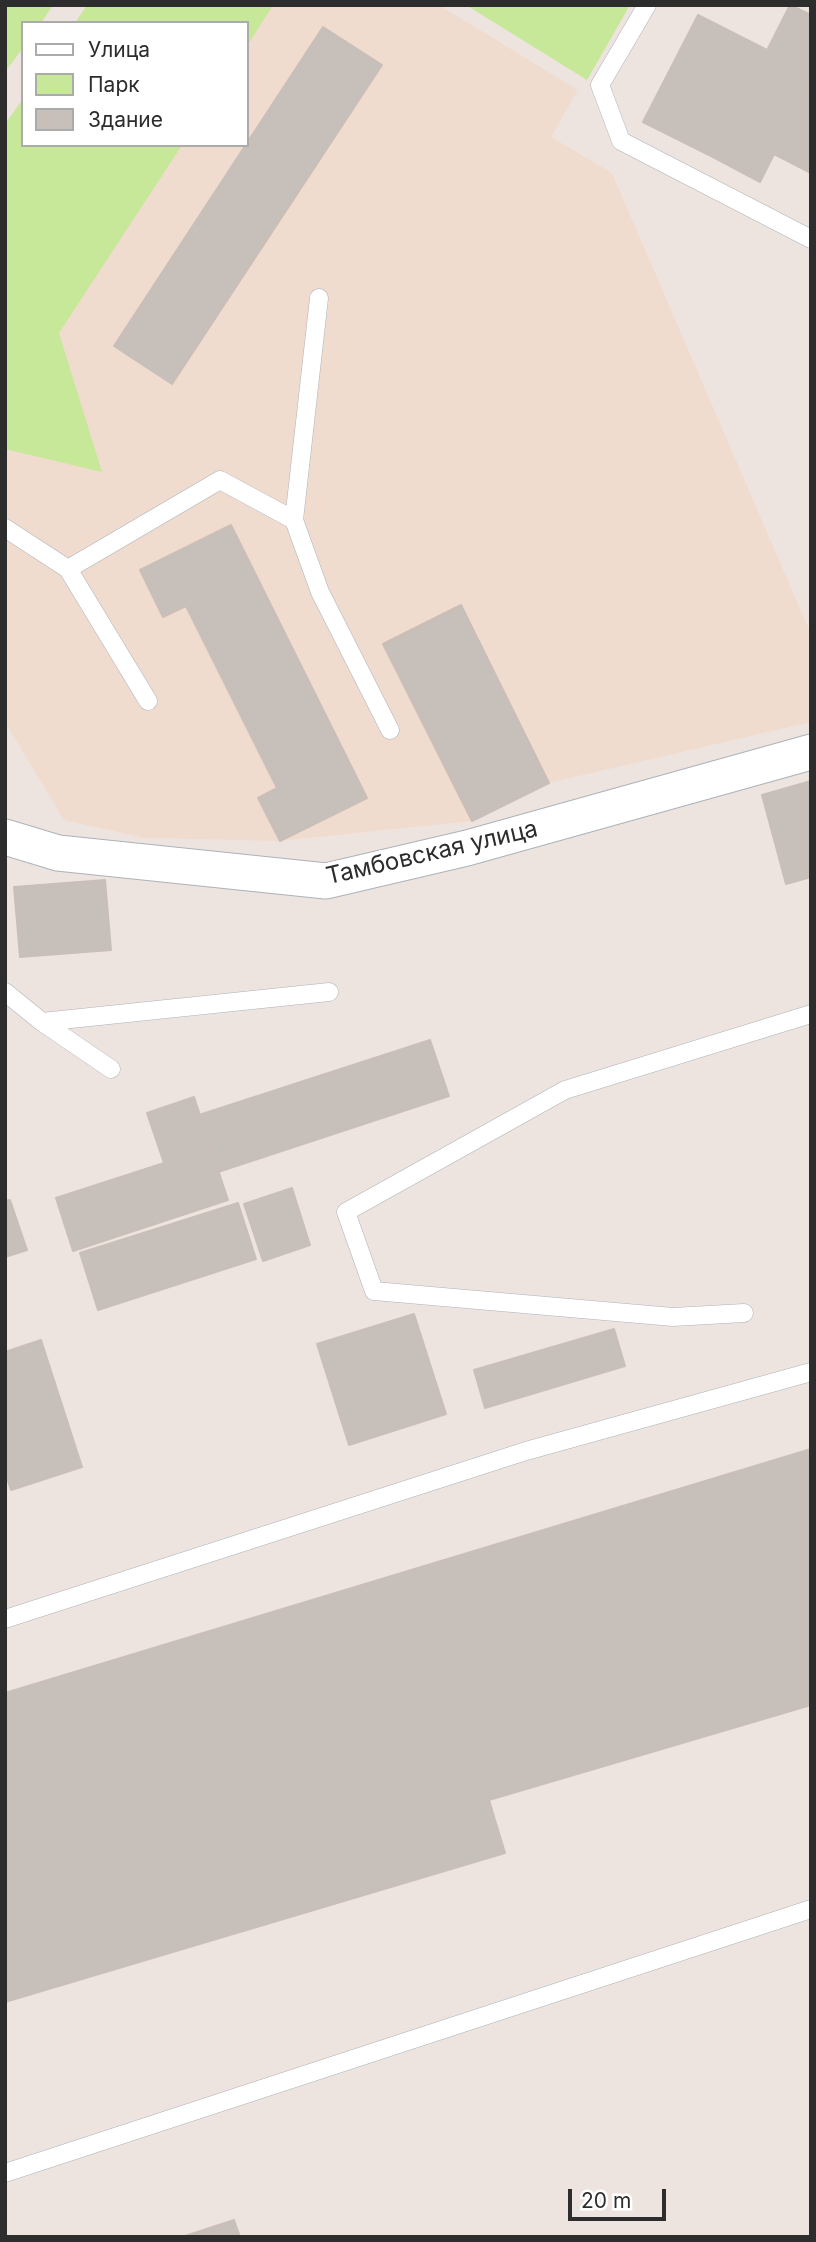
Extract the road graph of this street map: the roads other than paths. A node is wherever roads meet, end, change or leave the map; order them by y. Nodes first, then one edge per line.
1 (647, 5) edge
2 (811, 239) edge
3 (319, 298) dead end
4 (294, 520) junction
5 (5, 528) edge
6 (68, 569) junction
7 (148, 701) dead end
8 (390, 730) dead end
9 (811, 752) edge
10 (5, 837) edge
11 (5, 992) edge
12 (329, 992) dead end
13 (811, 1014) edge
14 (42, 1022) junction
15 (111, 1069) dead end
16 (744, 1313) dead end
17 (811, 1371) edge
18 (5, 1619) edge
19 (811, 1909) edge
20 (5, 2173) edge

1 - 2 lane
3 - 4 lane
4 - 6 lane
4 - 8 lane
5 - 6 lane
6 - 7 lane
9 - 10 street, Тамбовская улица
11 - 14 lane
12 - 14 lane
13 - 16 lane
14 - 15 lane
17 - 18 lane
19 - 20 lane

